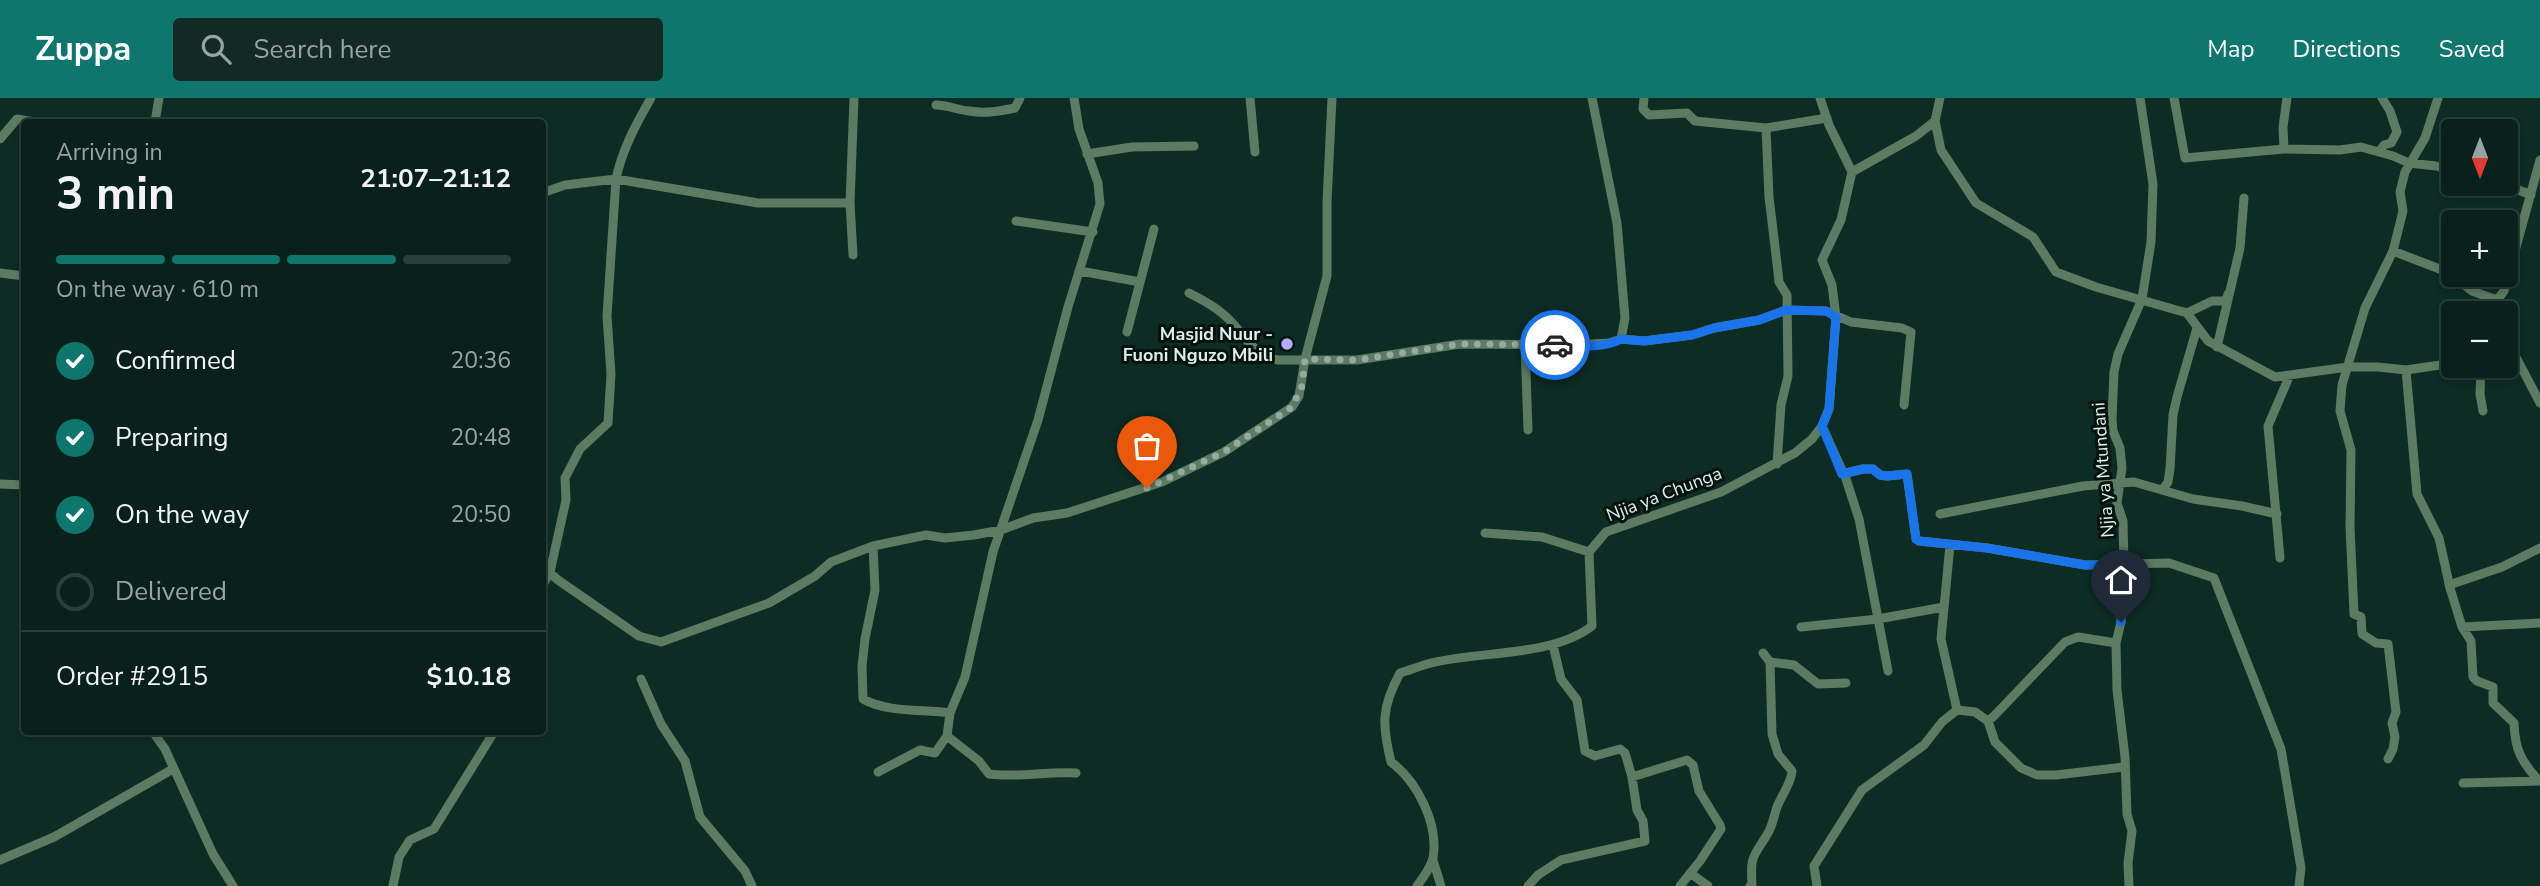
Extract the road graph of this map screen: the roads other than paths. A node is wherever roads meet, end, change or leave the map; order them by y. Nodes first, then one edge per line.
1 (159, 98) edge
2 (651, 98) edge
3 (854, 98) edge
4 (1020, 98) edge
5 (1074, 98) edge
6 (1250, 98) edge
7 (1332, 98) edge
8 (1592, 98) edge
9 (1644, 98) edge
10 (1820, 98) edge
11 (1940, 98) edge
12 (2140, 98) edge
13 (2175, 98) edge
14 (2287, 98) edge
15 (2382, 98) edge
16 (2438, 98) edge
17 (936, 105) dead end
18 (1827, 118) junction
19 (156, 119) edge
20 (21, 120) edge
21 (1935, 121) junction
22 (1766, 128) junction
23 (0, 139) edge
24 (1194, 146) dead end
25 (2284, 149) junction
26 (1255, 152) dead end
27 (2379, 152) junction
28 (1087, 154) junction
29 (2540, 160) edge
30 (2409, 163) junction
31 (2441, 168) edge
32 (1852, 172) junction
33 (616, 179) junction
34 (2518, 190) edge
35 (546, 192) edge
36 (2531, 195) junction
37 (2245, 198) dead end
38 (850, 203) junction
39 (1016, 220) dead end
40 (1154, 229) dead end
41 (1093, 232) junction
42 (2393, 251) junction
43 (853, 255) dead end
44 (1080, 271) junction
45 (0, 273) edge
46 (21, 276) edge
47 (1140, 282) junction
48 (2231, 286) junction
49 (1189, 293) dead end
50 (2142, 299) junction
51 (2497, 300) joint
52 (1786, 310) junction
53 (2186, 313) junction
54 (1836, 317) junction
55 (2197, 328) junction
56 (1127, 332) dead end
57 (1621, 339) junction
58 (1525, 345) junction
59 (2217, 346) junction
60 (1305, 359) junction
61 (2441, 365) edge
62 (2348, 367) junction
63 (2518, 367) edge
64 (2406, 370) junction
65 (2289, 377) junction
66 (2481, 378) edge
67 (2540, 403) edge
68 (1904, 405) dead end
69 (2483, 411) dead end
70 (1822, 426) junction
71 (1528, 430) dead end
72 (1777, 464) junction
73 (1842, 474) junction
74 (2120, 482) junction
75 (0, 484) edge
76 (21, 485) edge
77 (2163, 489) junction
78 (1940, 513) dead end
79 (2277, 514) junction
80 (1001, 530) junction
81 (1485, 533) dead end
82 (1950, 545) junction
83 (873, 546) junction
84 (2540, 548) edge
85 (1589, 552) junction
86 (2280, 558) dead end
87 (2124, 565) junction
88 (546, 569) edge
89 (2449, 585) junction
90 (1944, 607) junction
91 (1878, 619) junction
92 (2540, 623) edge
93 (1801, 627) dead end
94 (2462, 627) junction
95 (2116, 643) junction
96 (1553, 645) junction
97 (1763, 653) dead end
98 (1770, 662) junction
99 (1888, 671) dead end
100 (641, 679) dead end
101 (1846, 683) dead end
102 (1957, 710) junction
103 (950, 713) junction
104 (1988, 721) junction
105 (155, 735) edge
106 (492, 735) edge
107 (947, 736) junction
108 (2388, 758) dead end
109 (2124, 767) junction
110 (173, 769) junction
111 (877, 772) dead end
112 (1076, 773) dead end
113 (1632, 777) junction
114 (2539, 781) edge
115 (2463, 783) dead end
116 (1433, 859) junction
117 (0, 860) edge
118 (1690, 873) junction
119 (233, 886) edge
120 (393, 886) edge
121 (752, 886) edge
122 (1417, 886) edge
123 (1441, 886) edge
124 (1528, 886) edge
125 (1680, 886) edge
126 (1708, 886) edge
127 (1750, 886) edge
128 (1817, 886) edge
129 (2129, 886) edge
130 (2300, 886) edge

1 - 19 street
2 - 33 street
3 - 38 street
4 - 17 street
5 - 28 street
6 - 26 street
7 - 60 street
8 - 57 street
9 - 22 street
10 - 18 street
11 - 21 street
12 - 50 street, Njia ya Mtundani
13 - 25 street
14 - 25 street
15 - 27 street
16 - 30 street
18 - 22 street
18 - 32 street
20 - 23 street
21 - 32 street
21 - 50 street
22 - 52 street
24 - 28 street
25 - 27 street
27 - 30 street
28 - 41 street
29 - 36 street
30 - 31 street
30 - 42 street
32 - 54 street
33 - 35 street
33 - 38 street
33 - 88 street
34 - 36 street
36 - 51 street
37 - 48 street
38 - 43 street
39 - 41 street
40 - 47 street
41 - 44 street
42 - 51 street
42 - 62 street
44 - 47 street
44 - 80 street
45 - 46 street
47 - 56 street
48 - 53 street
48 - 59 street
49 - 60 street
50 - 53 street
50 - 74 street, Njia ya Mtundani
52 - 54 street
52 - 57 street
52 - 72 street
53 - 55 street
54 - 68 street
54 - 70 street
55 - 59 street
55 - 77 street
57 - 58 street
58 - 60 street
58 - 71 street
59 - 65 street
60 - 80 street
61 - 64 street
62 - 64 street
62 - 65 street
62 - 108 street
63 - 67 street
64 - 89 street
65 - 79 street
66 - 69 street
70 - 72 street, Njia ya Chunga
70 - 73 street
72 - 85 street, Njia ya Chunga
73 - 82 street
73 - 91 street
74 - 77 street
74 - 78 street
74 - 87 street, Njia ya Mtundani
75 - 76 street
77 - 79 street
79 - 86 street
80 - 83 street
80 - 103 street
81 - 85 street
82 - 87 street
82 - 90 street
83 - 88 street
83 - 103 street
84 - 89 street
85 - 96 street
87 - 95 street, Njia ya Mtundani
87 - 130 street
89 - 94 street
90 - 91 street
90 - 102 street
91 - 93 street
91 - 99 street
92 - 94 street
94 - 114 street
95 - 104 street
95 - 109 street, Njia ya Mtundani
96 - 113 street
96 - 116 street
97 - 98 street
98 - 101 street
98 - 127 street
100 - 121 street
102 - 104 street
102 - 128 street
103 - 107 street
104 - 109 street
105 - 110 street
106 - 120 street
107 - 111 street
107 - 112 street
109 - 129 street, Njia ya Mtundani
110 - 117 street
110 - 119 street
113 - 118 street
113 - 124 street
114 - 115 street
116 - 122 street
116 - 123 street
118 - 125 street
118 - 126 street

